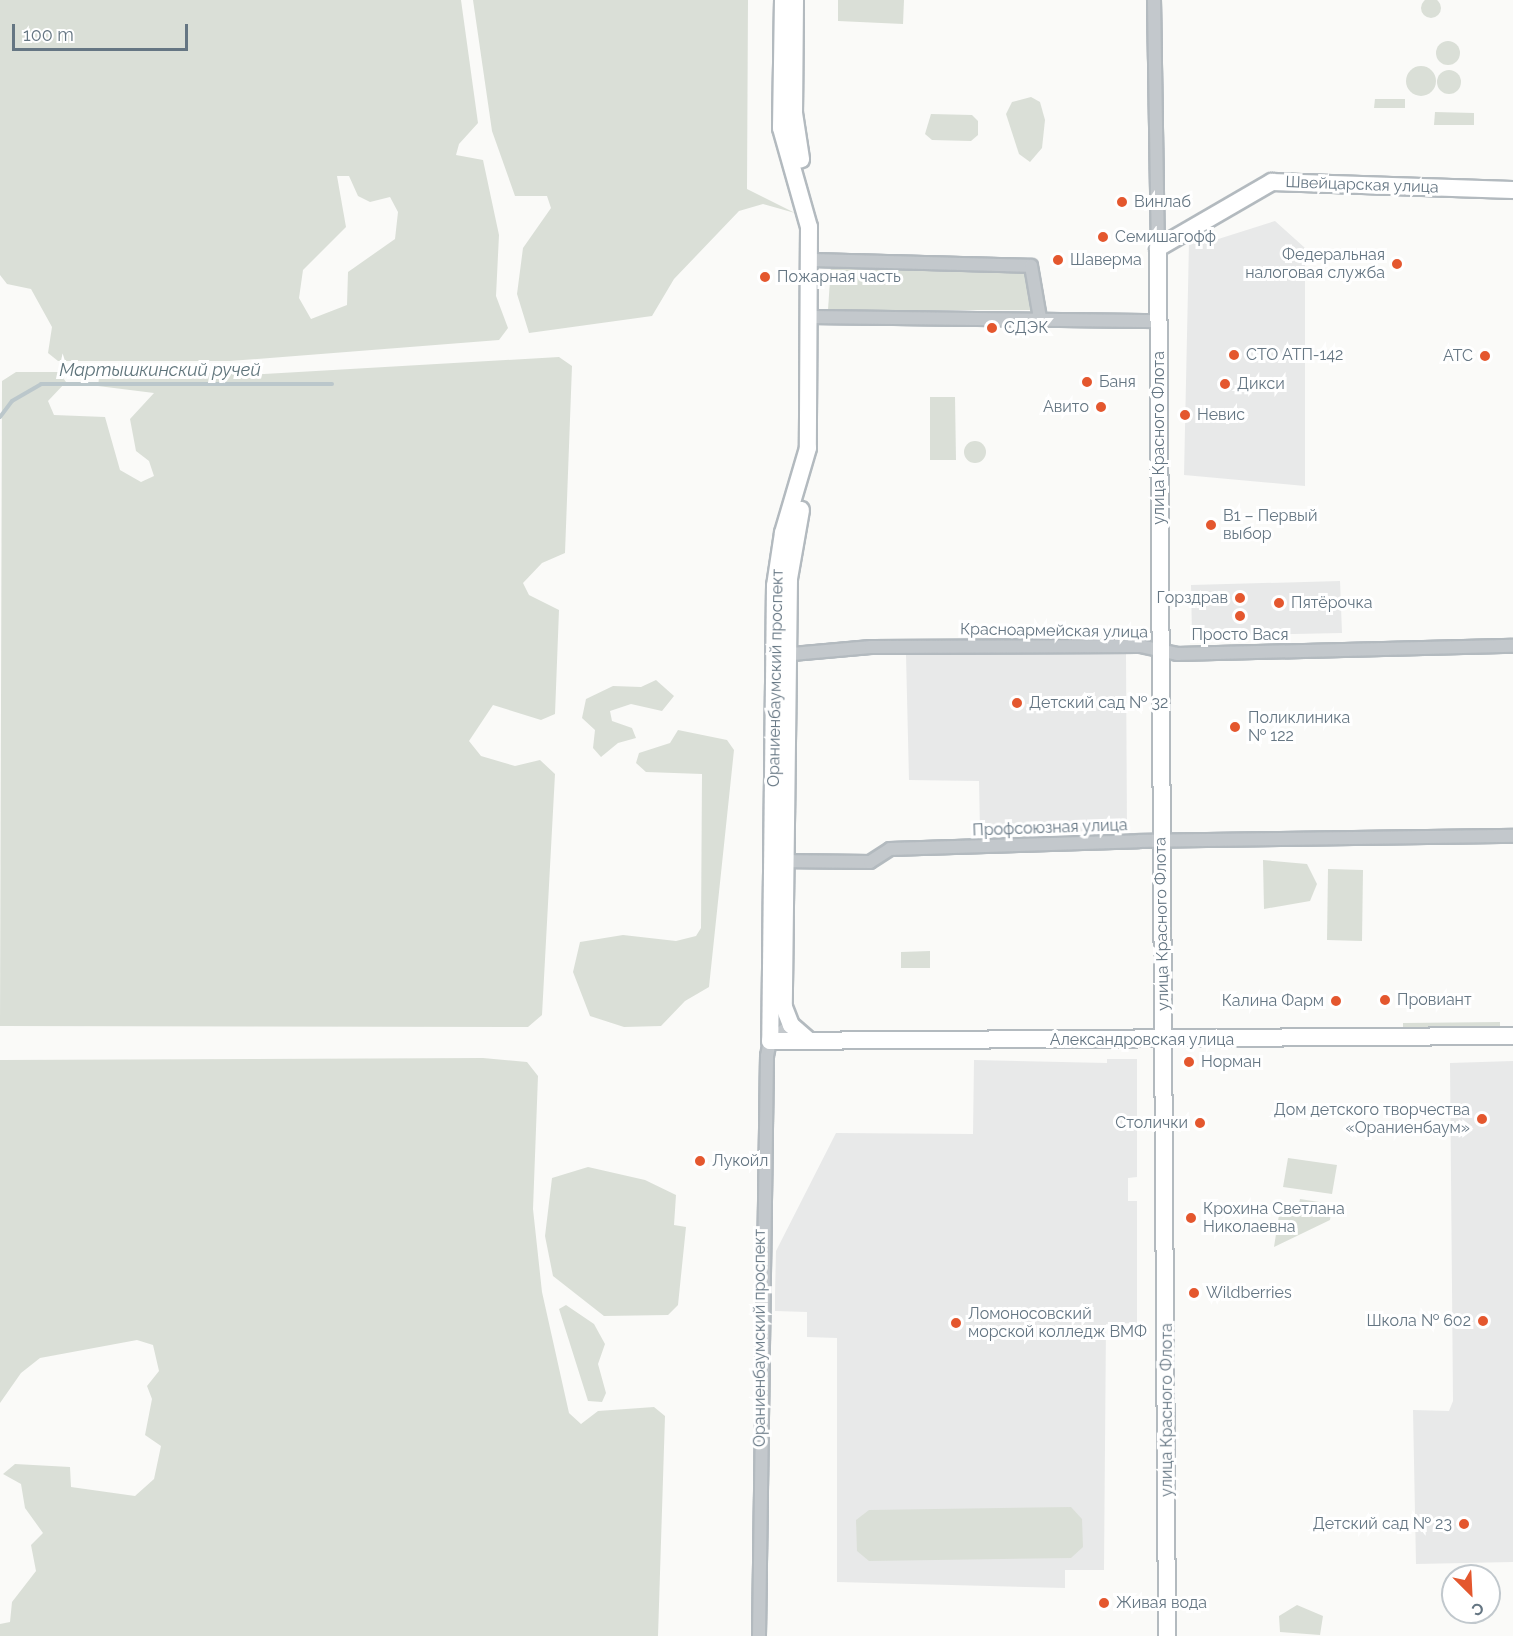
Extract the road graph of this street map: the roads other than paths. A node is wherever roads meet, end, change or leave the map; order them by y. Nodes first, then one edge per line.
1 (783, 0) edge
2 (795, 0) edge
3 (1154, 0) edge
4 (1513, 190) edge
5 (1158, 248) junction
6 (814, 260) junction
7 (816, 317) junction
8 (1040, 318) junction
9 (1159, 321) junction
10 (1513, 646) edge
11 (1160, 650) junction
12 (782, 656) junction
13 (1513, 836) edge
14 (1161, 840) junction
15 (779, 861) junction
16 (791, 1025) junction
17 (1513, 1036) edge
18 (807, 1039) junction
19 (1165, 1040) junction
20 (770, 1041) junction
21 (759, 1636) edge
22 (1167, 1636) edge

1 - 6 main road, Ораниенбаумский проспект
2 - 6 main road, Ораниенбаумский проспект
3 - 5 street
4 - 5 main road, Швейцарская улица
5 - 9 main road, улица Красного Флота
6 - 7 main road, Ораниенбаумский проспект
6 - 8 street
6 - 12 main road, Ораниенбаумский проспект
7 - 8 street
7 - 12 main road, Ораниенбаумский проспект
8 - 9 street
9 - 11 main road, улица Красного Флота
10 - 11 street, Красноармейская улица
11 - 12 street, Красноармейская улица
11 - 14 main road, улица Красного Флота
12 - 15 main road, Ораниенбаумский проспект
13 - 14 street, Профсоюзная улица
14 - 15 street, Профсоюзная улица
14 - 19 main road, улица Красного Флота
15 - 16 main road, Ораниенбаумский проспект
15 - 20 main road, Ораниенбаумский проспект
16 - 18 main road
16 - 20 street
17 - 19 main road, Александровская улица
18 - 19 main road, Александровская улица
18 - 20 main road, Александровская улица
19 - 22 main road, улица Красного Флота
20 - 21 street, Ораниенбаумский проспект

